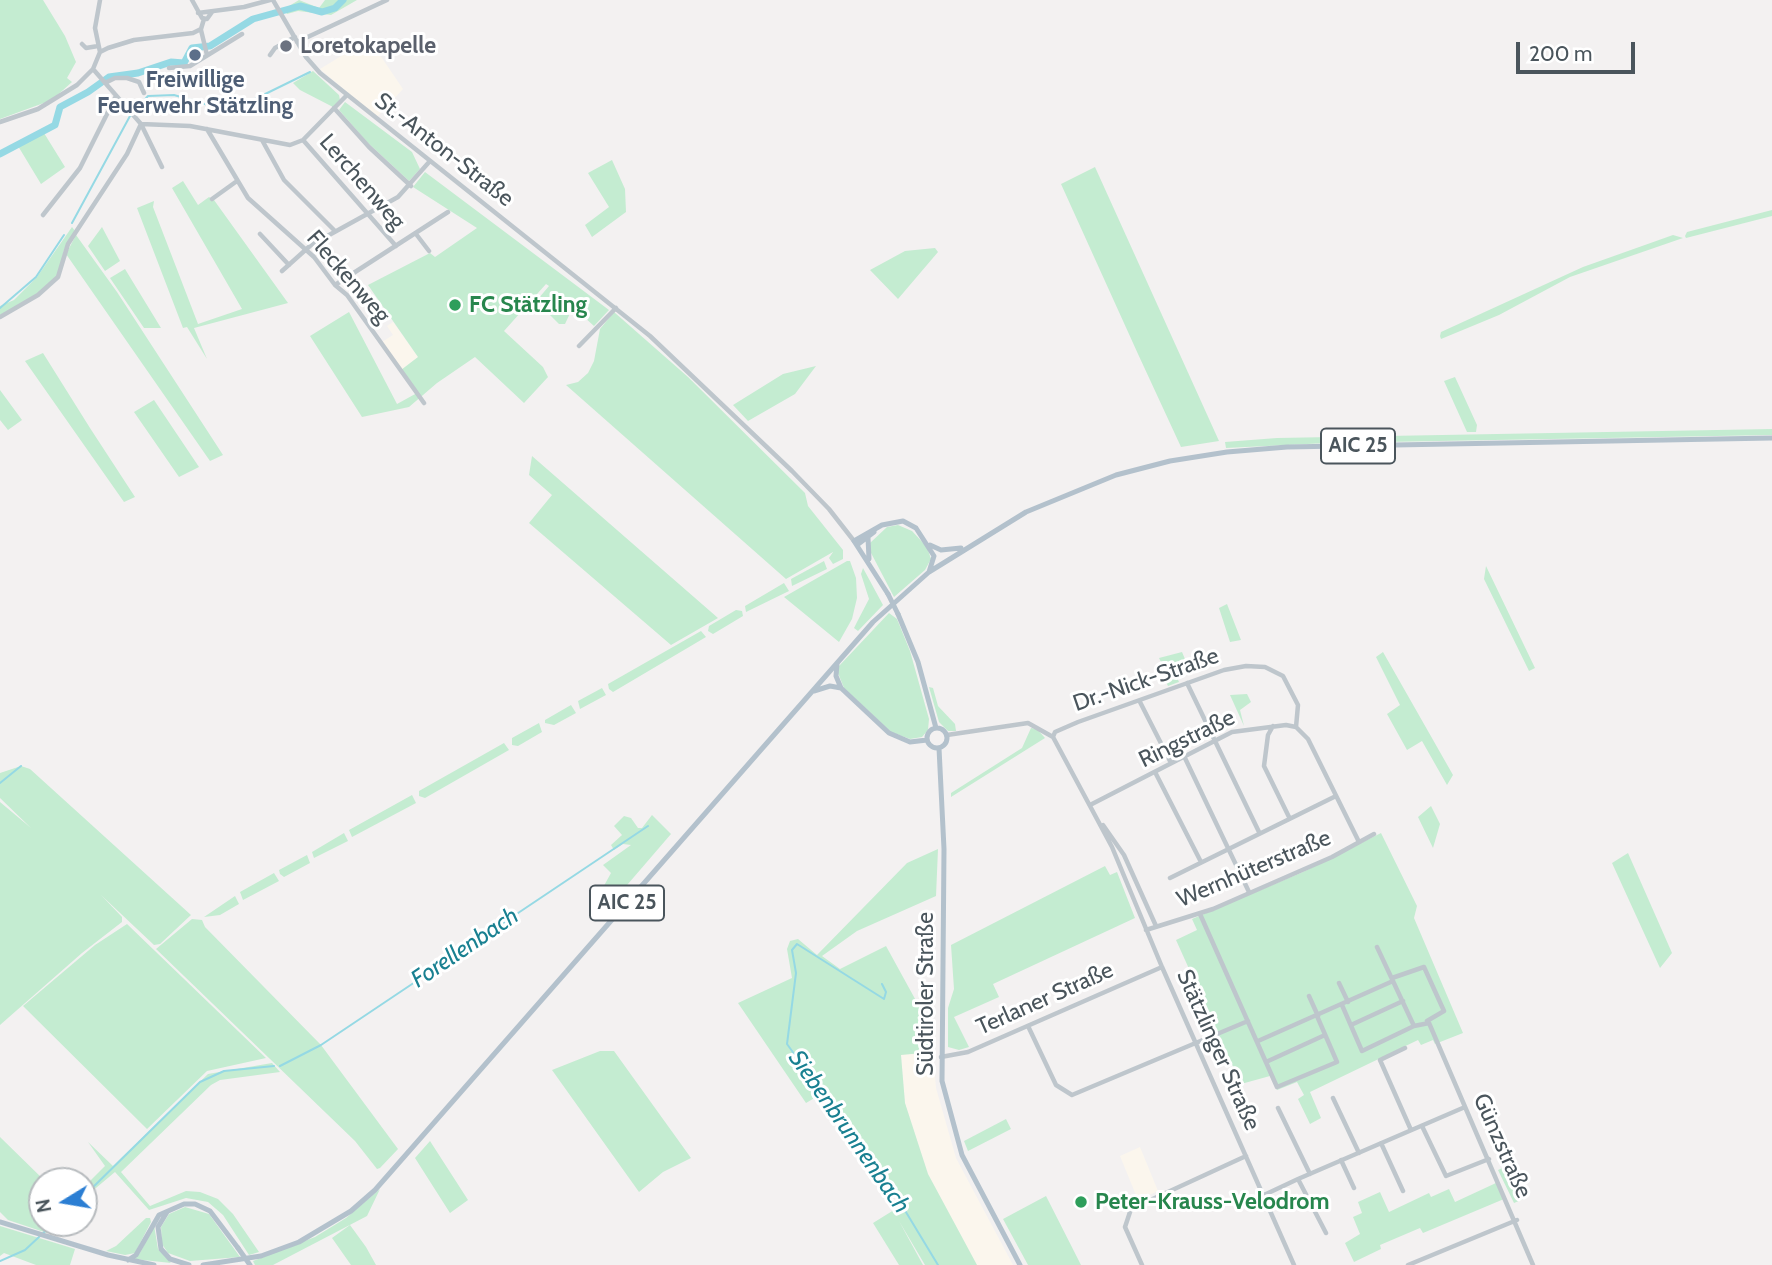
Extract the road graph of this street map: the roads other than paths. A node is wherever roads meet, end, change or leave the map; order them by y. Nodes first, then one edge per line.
1 (100, 0) edge
2 (192, 0) edge
3 (272, 0) edge
4 (387, 0) edge
5 (212, 12) junction
6 (198, 13) junction
7 (204, 19) junction
8 (201, 29) junction
9 (242, 34) dead end
10 (296, 40) junction
11 (82, 44) dead end
12 (99, 49) junction
13 (207, 55) junction
14 (270, 55) dead end
15 (169, 68) dead end
16 (93, 69) junction
17 (103, 81) junction
18 (144, 93) dead end
19 (116, 96) junction
20 (346, 96) junction
21 (334, 108) junction
22 (0, 122) edge
23 (141, 124) junction
24 (206, 130) junction
25 (262, 140) junction
26 (303, 140) junction
27 (430, 161) junction
28 (162, 167) dead end
29 (237, 181) junction
30 (411, 186) junction
31 (212, 199) dead end
32 (448, 212) dead end
33 (367, 213) junction
34 (43, 215) dead end
35 (335, 231) junction
36 (260, 234) dead end
37 (416, 234) junction
38 (396, 246) junction
39 (306, 250) junction
40 (429, 251) dead end
41 (289, 265) junction
42 (282, 271) dead end
43 (335, 285) junction
44 (616, 308) junction
45 (0, 317) edge
46 (579, 346) dead end
47 (424, 403) dead end
48 (1772, 438) edge
49 (882, 525) junction
50 (868, 538) junction
51 (853, 541) junction
52 (929, 544) junction
53 (964, 548) junction
54 (871, 566) junction
55 (929, 572) junction
56 (838, 661) junction
57 (1187, 684) junction
58 (841, 688) junction
59 (811, 693) junction
60 (1140, 702) junction
61 (1273, 726) junction
62 (1296, 726) junction
63 (1264, 727) junction
64 (936, 728) junction
65 (947, 735) junction
66 (1268, 735) junction
67 (1053, 737) junction
68 (927, 740) junction
69 (1214, 740) junction
70 (939, 748) junction
71 (1184, 756) junction
72 (1171, 763) junction
73 (1155, 772) junction
74 (1336, 796) junction
75 (1092, 804) junction
76 (1289, 817) junction
77 (1259, 832) junction
78 (1374, 834) dead end
79 (1359, 842) junction
80 (1115, 846) junction
81 (1228, 848) junction
82 (1201, 862) junction
83 (1170, 878) dead end
84 (1250, 892) junction
85 (1200, 914) junction
86 (1156, 926) junction
87 (1146, 930) junction
88 (1377, 947) dead end
89 (1162, 967) junction
90 (1393, 980) junction
91 (1339, 984) dead end
92 (1309, 996) dead end
93 (1403, 1001) junction
94 (1348, 1002) junction
95 (1342, 1005) junction
96 (1317, 1016) junction
97 (1248, 1021) junction
98 (1427, 1021) junction
99 (1351, 1025) junction
100 (1028, 1026) junction
101 (1414, 1026) junction
102 (1325, 1035) junction
103 (1258, 1041) junction
104 (1196, 1043) junction
105 (1405, 1048) dead end
106 (940, 1057) junction
107 (1266, 1062) junction
108 (1334, 1098) dead end
109 (1465, 1107) junction
110 (1278, 1108) dead end
111 (1422, 1125) junction
112 (1411, 1130) junction
113 (1381, 1143) junction
114 (1359, 1153) junction
115 (1246, 1156) junction
116 (1489, 1159) junction
117 (1341, 1160) junction
118 (1310, 1174) junction
119 (1298, 1179) junction
120 (1354, 1188) dead end
121 (1403, 1191) dead end
122 (1264, 1195) junction
123 (1517, 1220) junction
124 (0, 1222) edge
125 (157, 1222) junction
126 (1326, 1233) dead end
127 (127, 1261) junction
128 (221, 1264) edge
129 (154, 1265) edge
130 (189, 1265) edge
131 (203, 1265) edge
132 (250, 1265) edge
133 (1020, 1265) edge
134 (1142, 1265) edge
135 (1294, 1265) edge
136 (1408, 1265) edge
137 (1534, 1265) edge

1 - 12 street
2 - 6 street
3 - 5 street
3 - 10 street, St.-Anton-Straße
4 - 10 street
5 - 6 street
5 - 7 street
6 - 7 street
7 - 8 street
8 - 12 street
8 - 13 street
9 - 13 street
10 - 14 street
10 - 20 street, St.-Anton-Straße
11 - 12 street
12 - 16 street
13 - 15 street
16 - 17 street
16 - 22 street
17 - 18 street
17 - 19 street
19 - 23 street
19 - 34 street
20 - 21 street
20 - 27 street, St.-Anton-Straße
21 - 26 street
21 - 30 street
23 - 24 street
23 - 28 street
23 - 45 street
24 - 25 street
24 - 29 street, Fleckenweg
25 - 26 street
25 - 35 street
26 - 33 street, Lerchenweg
27 - 30 street
27 - 44 street, St.-Anton-Straße
29 - 31 street
29 - 39 street, Fleckenweg
30 - 33 street
32 - 37 street
33 - 35 street
33 - 38 street, Lerchenweg
35 - 39 street
36 - 41 street
37 - 38 street
37 - 40 street
38 - 43 street
39 - 41 street
39 - 43 street, Fleckenweg
41 - 42 street
43 - 47 street, Fleckenweg
44 - 46 street
44 - 51 street, St.-Anton-Straße
48 - 53 main road, AIC 25
49 - 50 main road
49 - 51 main road
49 - 52 main road
50 - 51 main road
50 - 54 main road
51 - 54 main road
52 - 53 main road
52 - 55 main road
53 - 55 main road, AIC 25
54 - 64 main road, bridge
55 - 56 main road, AIC 25
56 - 58 main road
56 - 59 main road, AIC 25
57 - 60 street, Dr.-Nick-Straße
57 - 62 street, Dr.-Nick-Straße
57 - 69 street
58 - 59 main road
58 - 68 main road
59 - 128 main road, AIC 25
60 - 67 street, Dr.-Nick-Straße
60 - 72 street
61 - 62 street, Ringstraße
61 - 63 street, Ringstraße
61 - 66 street
62 - 74 street
63 - 66 street
63 - 69 street, Ringstraße
64 - 65 main road
64 - 68 main road
65 - 67 street, Stätzlinger Straße
65 - 70 main road
66 - 76 street
67 - 75 street, Stätzlinger Straße
68 - 70 main road
69 - 71 street, Ringstraße
69 - 77 street
70 - 106 main road, Südtiroler Straße
71 - 72 street, Ringstraße
71 - 81 street
72 - 73 street, Ringstraße
73 - 75 street, Ringstraße
73 - 82 street
74 - 76 street
74 - 79 street
75 - 80 street, Stätzlinger Straße
76 - 77 street
77 - 81 street
78 - 79 street, Wernhüterstraße
79 - 84 street, Wernhüterstraße
80 - 86 street, Stätzlinger Straße
80 - 87 street, Stätzlinger Straße
81 - 82 street
81 - 84 street
82 - 83 street
84 - 85 street, Wernhüterstraße
85 - 86 street, Wernhüterstraße
85 - 97 street
86 - 87 street, Wernhüterstraße
87 - 89 street, Stätzlinger Straße
88 - 90 street
89 - 100 street, Terlaner Straße
89 - 104 street, Stätzlinger Straße
90 - 93 street
90 - 94 street
90 - 98 street
91 - 94 street
92 - 96 street
93 - 99 street
93 - 101 street
94 - 95 street
95 - 96 street
95 - 99 street
96 - 102 street
96 - 103 street
97 - 103 street
97 - 104 street
98 - 101 street
98 - 109 street, Günzstraße
99 - 101 street
100 - 104 street
100 - 106 street, Terlaner Straße
102 - 107 street
102 - 107 street
103 - 107 street
104 - 115 street, Stätzlinger Straße
105 - 112 street
106 - 133 main road, Südtiroler Straße
108 - 114 street
109 - 111 street
109 - 116 street, Günzstraße
110 - 118 street
111 - 112 street
111 - 116 street
112 - 113 street
113 - 114 street
113 - 121 street
114 - 117 street
115 - 122 street, Stätzlinger Straße
115 - 134 street
116 - 123 street, Günzstraße
117 - 118 street
117 - 120 street
118 - 119 street
119 - 122 street
119 - 126 street
122 - 135 street, Stätzlinger Straße
123 - 136 street
123 - 137 street, Günzstraße
124 - 127 main road
125 - 127 main road
125 - 130 main road
125 - 132 main road, bridge
127 - 129 main road
128 - 131 main road, AIC 25

